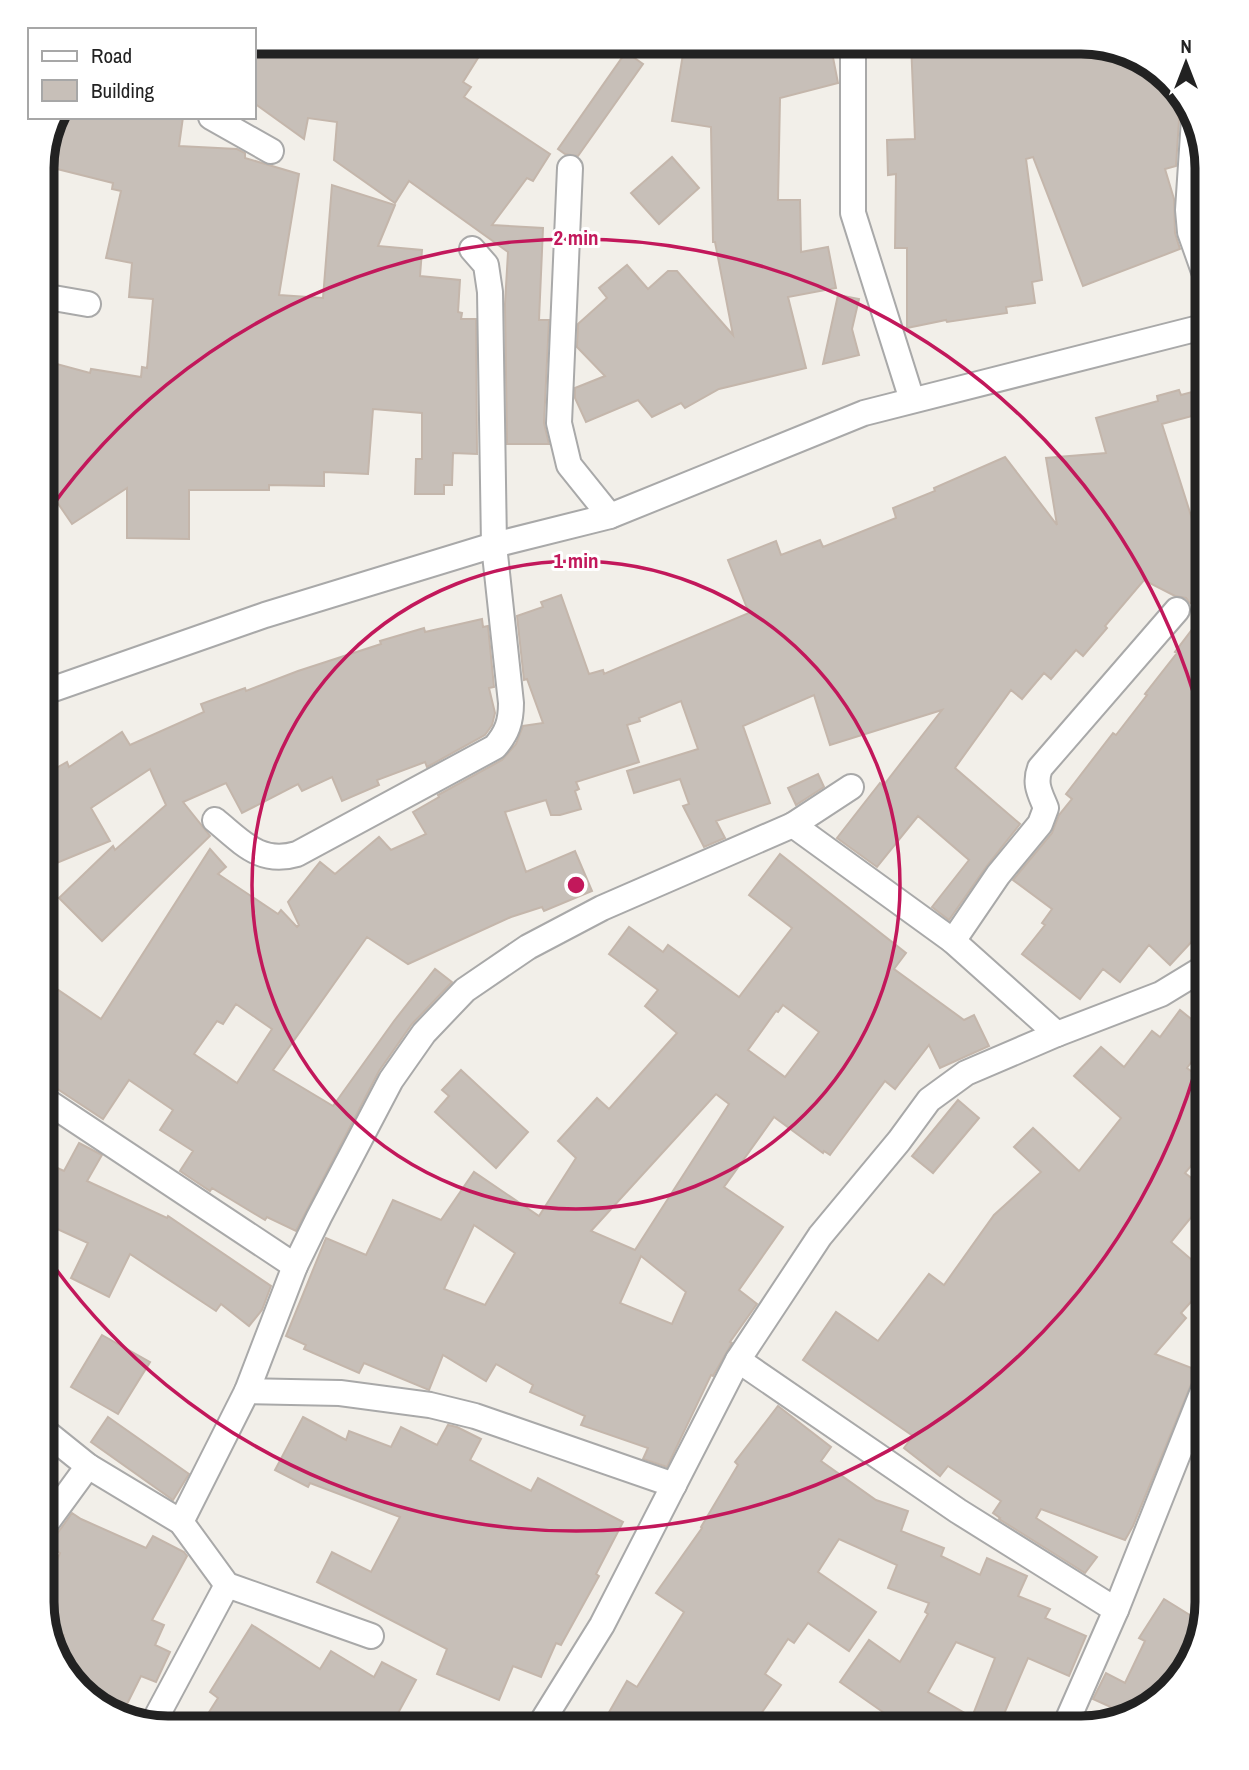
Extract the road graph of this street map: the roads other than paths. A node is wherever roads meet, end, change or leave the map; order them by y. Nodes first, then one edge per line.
1 (853, 54) edge
2 (215, 119) edge
3 (1192, 145) edge
4 (271, 151) dead end
5 (570, 168) dead end
6 (1195, 246) edge
7 (472, 249) dead end
8 (54, 298) edge
9 (88, 304) dead end
10 (1195, 329) edge
11 (912, 400) junction
12 (610, 516) junction
13 (495, 545) junction
14 (1177, 610) dead end
15 (54, 689) edge
16 (851, 787) dead end
17 (215, 820) dead end
18 (793, 825) junction
19 (953, 941) junction
20 (1195, 973) edge
21 (1057, 1034) junction
22 (54, 1106) edge
23 (295, 1266) junction
24 (738, 1360) junction
25 (247, 1391) junction
26 (1195, 1411) edge
27 (54, 1439) edge
28 (88, 1466) junction
29 (674, 1485) junction
30 (54, 1513) edge
31 (181, 1522) junction
32 (227, 1585) junction
33 (1116, 1610) junction
34 (372, 1636) dead end
35 (157, 1715) edge
36 (545, 1716) edge
37 (1069, 1716) edge

1 - 11 street
2 - 4 street
3 - 6 street
5 - 12 street
7 - 13 street
8 - 9 street
10 - 11 street
11 - 12 street
12 - 13 street
13 - 15 street
13 - 17 street
14 - 19 street
16 - 18 street
18 - 19 street
18 - 23 street
19 - 21 street
20 - 21 street
21 - 24 street
22 - 23 street
23 - 25 street
24 - 29 street
24 - 33 street
25 - 29 street
25 - 31 street
26 - 33 street
27 - 28 street
28 - 30 street
28 - 31 street
29 - 36 street
31 - 32 street
32 - 34 street
32 - 35 street
33 - 37 street

